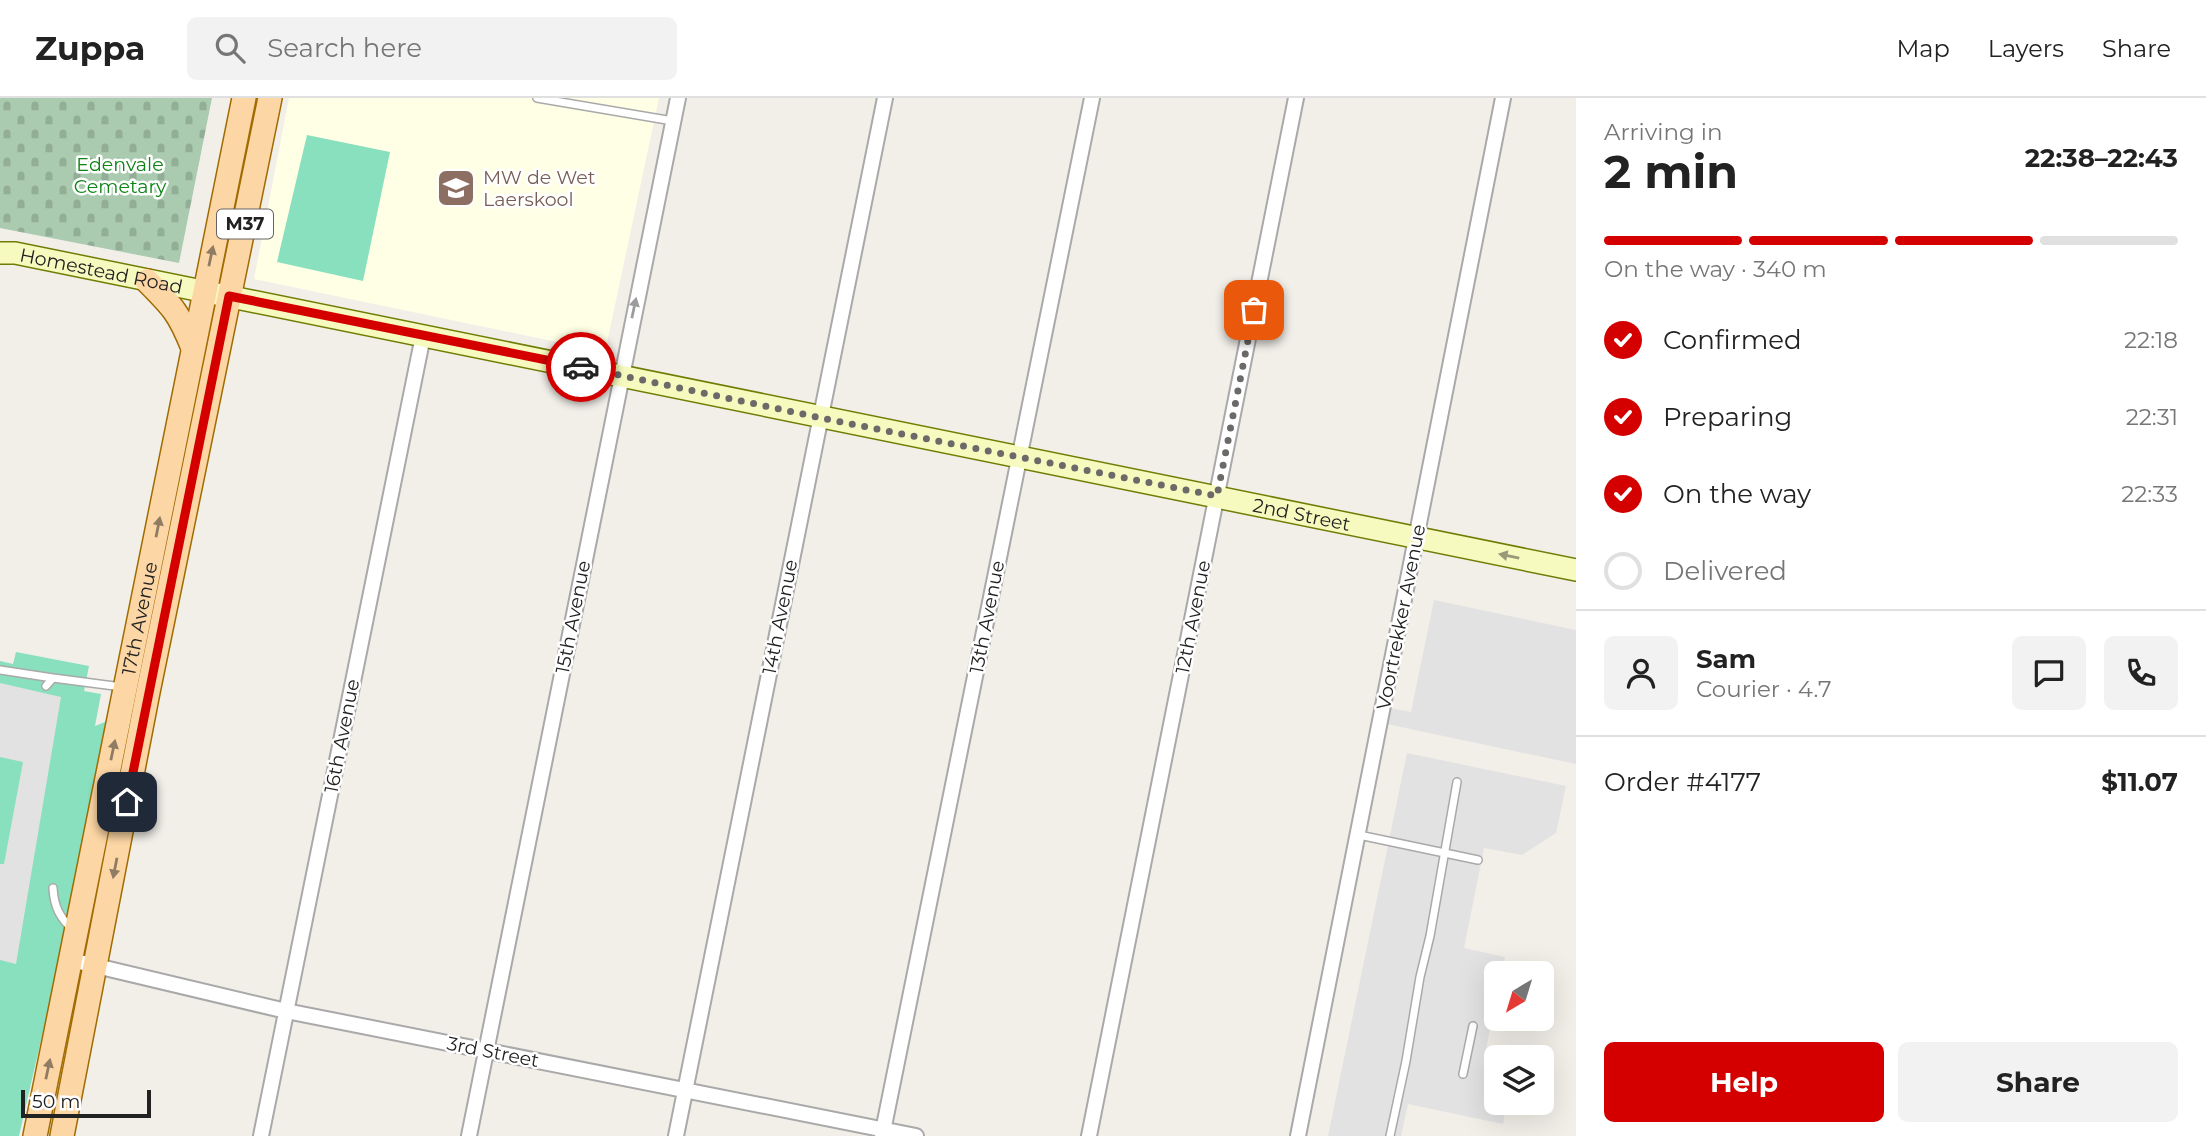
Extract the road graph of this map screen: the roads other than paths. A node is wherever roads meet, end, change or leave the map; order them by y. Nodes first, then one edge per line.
1 (244, 98) edge
2 (270, 98) edge
3 (537, 98) edge
4 (678, 98) edge
5 (885, 98) edge
6 (1091, 98) edge
7 (1296, 98) edge
8 (1503, 98) edge
9 (673, 121) junction
10 (0, 253) edge
11 (147, 281) junction
12 (203, 292) junction
13 (229, 296) junction
14 (423, 336) junction
15 (193, 348) junction
16 (621, 375) junction
17 (821, 417) junction
18 (1019, 457) junction
19 (1217, 496) junction
20 (1416, 537) junction
21 (1576, 570) edge
22 (0, 670) edge
23 (53, 678) junction
24 (46, 686) dead end
25 (137, 690) junction
26 (1457, 782) dead end
27 (1359, 835) junction
28 (1446, 854) junction
29 (1478, 860) dead end
30 (53, 888) dead end
31 (75, 933) junction
32 (71, 960) junction
33 (96, 966) junction
34 (286, 1011) junction
35 (1472, 1026) dead end
36 (486, 1050) junction
37 (1463, 1074) dead end
38 (685, 1091) junction
39 (883, 1133) edge
40 (35, 1136) edge
41 (62, 1136) edge
42 (261, 1136) edge
43 (469, 1136) edge
44 (676, 1136) edge
45 (916, 1136) edge
46 (1089, 1136) edge
47 (1298, 1136) edge
48 (1390, 1136) edge

12 -> 1 main road, 17th Avenue / M37
2 - 13 main road, 17th Avenue / M37
3 - 9 lane
4 - 9 street, 15th Avenue
5 - 17 street, 14th Avenue
6 - 18 street, 13th Avenue
7 - 19 street, 12th Avenue
8 - 20 street, Voortrekker Avenue
16 -> 9 street, 15th Avenue
10 - 11 main road, Homestead Road
11 - 12 main road, Homestead Road
11 - 15 main road
12 - 13 main road, 2nd Street
12 - 15 main road, 17th Avenue / M37
13 - 14 main road, 2nd Street
13 - 25 main road, 17th Avenue / M37
14 - 16 main road, 2nd Street
14 - 34 street, 16th Avenue
25 -> 15 main road, 17th Avenue / M37
16 - 17 main road, 2nd Street
16 - 36 street, 15th Avenue
17 - 18 main road, 2nd Street
17 - 38 street, 14th Avenue
18 - 19 main road, 2nd Street
18 - 39 street, 13th Avenue
19 - 20 main road, 2nd Street
19 - 46 street, 12th Avenue
21 -> 20 main road, 2nd Street
20 - 27 street, Voortrekker Avenue
22 - 23 lane
23 - 24 lane
23 - 25 lane
31 -> 25 main road, 17th Avenue / M37
25 -> 33 main road, 17th Avenue / M37
26 - 28 lane
27 - 28 lane
27 - 47 street, Voortrekker Avenue
28 - 29 lane
28 - 48 lane
30 - 31 lane
31 - 32 main road, 17th Avenue / M37
32 - 33 street, 3rd Street
40 -> 32 main road, 17th Avenue / M37
33 - 34 street, 3rd Street
33 - 41 main road, 17th Avenue / M37
34 - 36 street, 3rd Street
34 - 42 street, 16th Avenue
35 - 37 lane
36 - 38 street, 3rd Street
36 - 43 street, 15th Avenue
38 - 39 street, 3rd Street
38 - 44 street, 14th Avenue
39 - 45 street, 3rd Street

